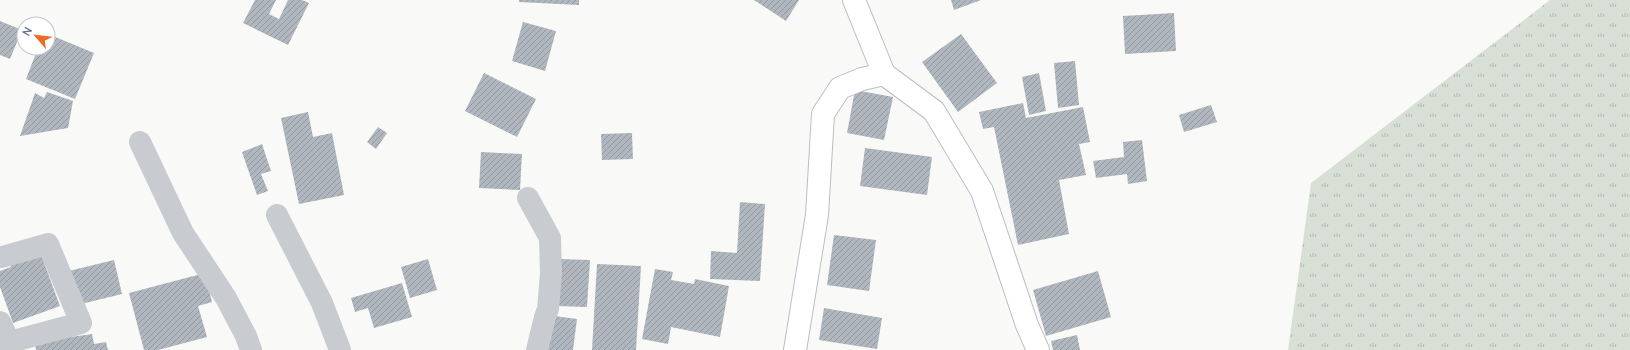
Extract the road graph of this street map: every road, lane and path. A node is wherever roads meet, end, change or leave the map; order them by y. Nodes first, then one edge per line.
1 (854, 0) edge
2 (884, 74) junction
3 (140, 142) dead end
4 (528, 198) dead end
5 (277, 215) dead end
6 (2, 256) dead end
7 (0, 322) edge
8 (8, 345) edge
9 (251, 350) edge
10 (340, 350) edge
11 (538, 350) edge
12 (795, 350) edge
13 (1038, 350) edge

1 - 2 street
2 - 12 street
2 - 13 street
3 - 9 street
4 - 11 street
5 - 10 street
6 - 8 street
7 - 8 street

